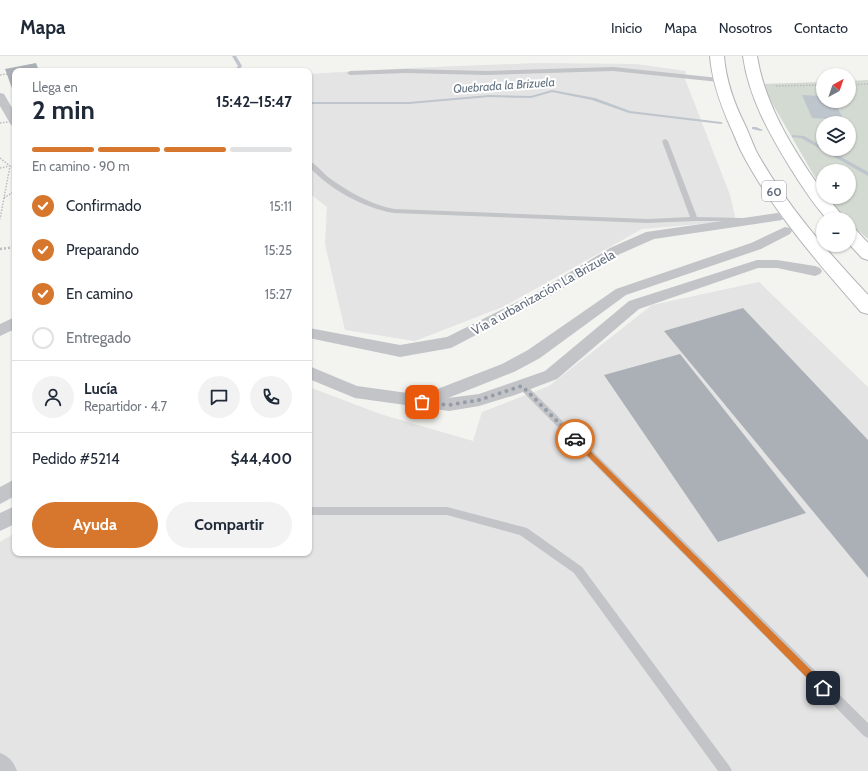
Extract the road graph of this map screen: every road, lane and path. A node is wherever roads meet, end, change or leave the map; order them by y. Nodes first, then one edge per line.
1 (717, 56) edge
2 (750, 56) edge
3 (350, 73) dead end
4 (7, 74) dead end
5 (0, 75) edge
6 (719, 80) junction
7 (868, 84) edge
8 (816, 85) edge
9 (856, 85) edge
10 (0, 96) edge
11 (760, 98) junction
12 (733, 115) junction
13 (12, 117) edge
14 (12, 122) edge
15 (0, 123) edge
16 (665, 141) dead end
17 (0, 158) edge
18 (10, 166) junction
19 (312, 166) edge
20 (0, 168) edge
21 (12, 193) edge
22 (4, 198) junction
23 (831, 212) edge
24 (0, 218) edge
25 (694, 219) junction
26 (748, 220) junction
27 (781, 224) junction
28 (856, 241) edge
29 (12, 247) edge
30 (0, 249) edge
31 (868, 254) edge
32 (815, 271) junction
33 (868, 307) edge
34 (868, 313) edge
35 (12, 324) edge
36 (0, 331) edge
37 (312, 334) edge
38 (312, 373) edge
39 (522, 386) junction
40 (422, 402) junction
41 (12, 489) edge
42 (0, 496) edge
43 (312, 511) edge
44 (12, 516) edge
45 (0, 523) edge
46 (868, 732) edge
47 (0, 765) edge
48 (5, 771) edge
49 (726, 771) edge

1 - 6 highway, 60
2 - 11 highway, 60
3 - 6 lane
4 - 5 path
6 - 12 highway, 60
7 - 9 path
8 - 11 path
10 - 13 street
11 - 23 highway, 60
12 - 27 highway
12 - 33 highway, 60
14 - 15 path, bridge
16 - 25 lane
17 - 18 path
18 - 20 path
18 - 22 path
19 - 25 lane
21 - 22 path
22 - 24 path
25 - 26 lane
26 - 27 street, Vía a urbanización La Brizuela
26 - 37 street, Vía a urbanización La Brizuela
27 - 32 highway
27 - 40 street
28 - 31 highway
29 - 30 path
32 - 34 highway
32 - 39 street
35 - 36 street
38 - 40 street
39 - 40 street
39 - 46 lane
41 - 42 street
43 - 49 lane
44 - 45 street
47 - 48 street

